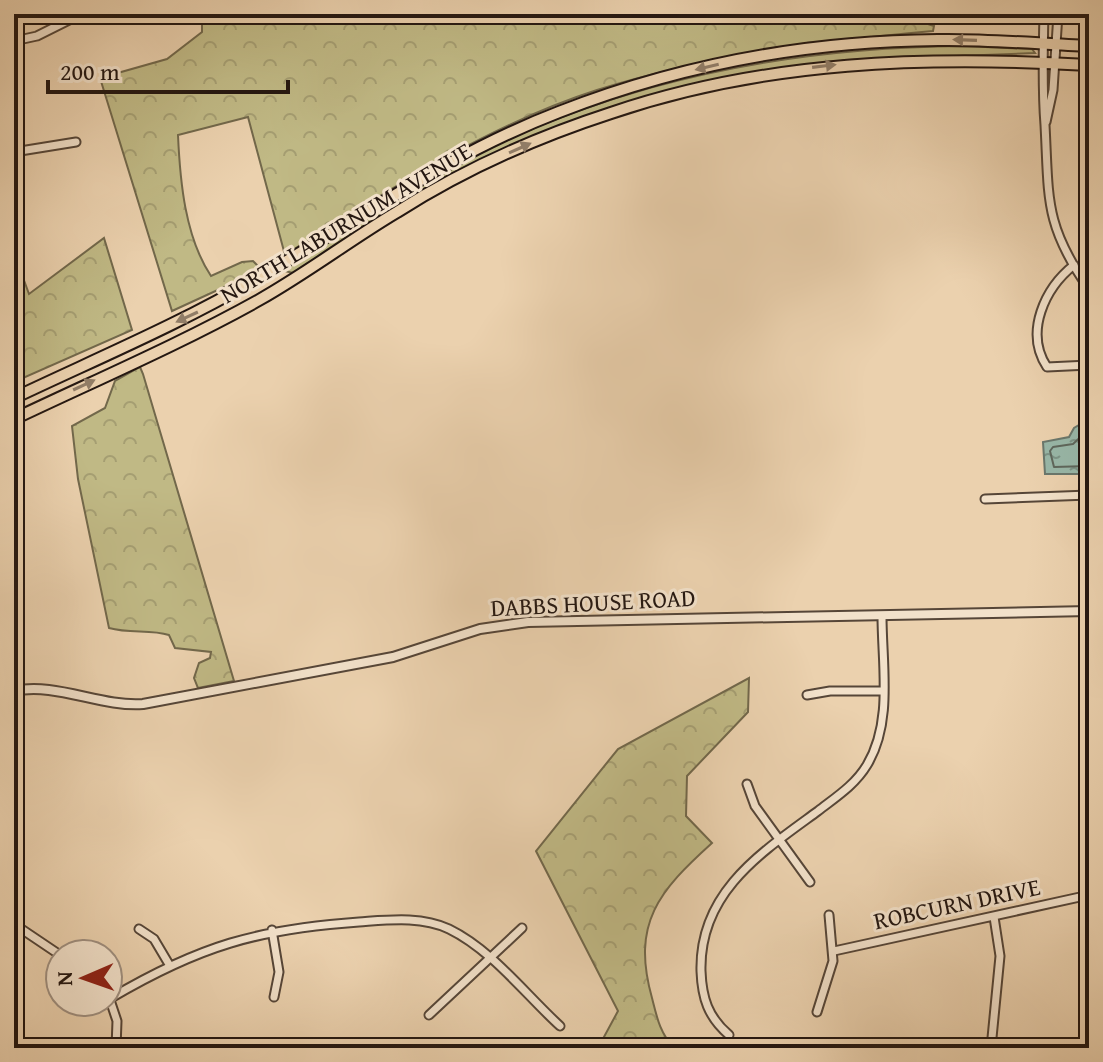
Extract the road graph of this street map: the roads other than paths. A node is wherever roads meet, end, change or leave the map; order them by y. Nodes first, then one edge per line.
1 (81, 14) edge
2 (1044, 14) edge
3 (1058, 14) edge
4 (14, 41) edge
5 (1043, 44) junction
6 (1056, 44) junction
7 (1089, 46) edge
8 (1042, 62) junction
9 (1055, 63) junction
10 (1089, 65) edge
11 (1045, 128) junction
12 (76, 142) dead end
13 (14, 152) edge
14 (1074, 265) junction
15 (1089, 289) edge
16 (1089, 365) edge
17 (14, 398) edge
18 (14, 419) edge
19 (1089, 495) edge
20 (985, 499) dead end
21 (1089, 611) edge
22 (882, 616) junction
23 (14, 691) edge
24 (883, 691) junction
25 (807, 695) dead end
26 (747, 784) dead end
27 (778, 841) junction
28 (810, 882) dead end
29 (1089, 895) edge
30 (829, 915) dead end
31 (994, 917) junction
32 (14, 924) edge
33 (522, 928) dead end
34 (139, 929) dead end
35 (272, 930) junction
36 (44, 944) edge
37 (834, 951) junction
38 (491, 960) junction
39 (170, 966) junction
40 (124, 989) edge
41 (274, 997) dead end
42 (817, 1012) dead end
43 (429, 1015) dead end
44 (116, 1018) edge
45 (560, 1026) dead end
46 (729, 1035) dead end
47 (116, 1048) edge
48 (991, 1048) edge

1 - 4 street
2 - 5 street
3 - 6 street
5 - 6 main road, NORTH LABURNUM AVENUE
5 - 8 street
5 -> 17 main road, NORTH LABURNUM AVENUE
6 - 7 main road, NORTH LABURNUM AVENUE
6 - 9 street
8 - 9 main road, NORTH LABURNUM AVENUE
8 - 11 street
18 -> 8 main road, NORTH LABURNUM AVENUE
9 - 10 main road, NORTH LABURNUM AVENUE
9 - 11 street
11 - 14 street
12 - 13 street
14 - 15 street
14 - 16 street
19 - 20 street
21 - 22 street, DABBS HOUSE ROAD
22 - 23 street, DABBS HOUSE ROAD
22 - 24 street
24 - 25 street
24 - 27 street
26 - 27 street
27 - 28 street
27 - 46 street
29 - 31 street, ROBCURN DRIVE
30 - 37 street
31 - 37 street, ROBCURN DRIVE
31 - 48 street
32 - 36 street
33 - 38 street
34 - 39 street
35 - 38 street
35 - 39 street
35 - 41 street
37 - 42 street
38 - 43 street
38 - 45 street
39 - 40 street
44 - 47 street

